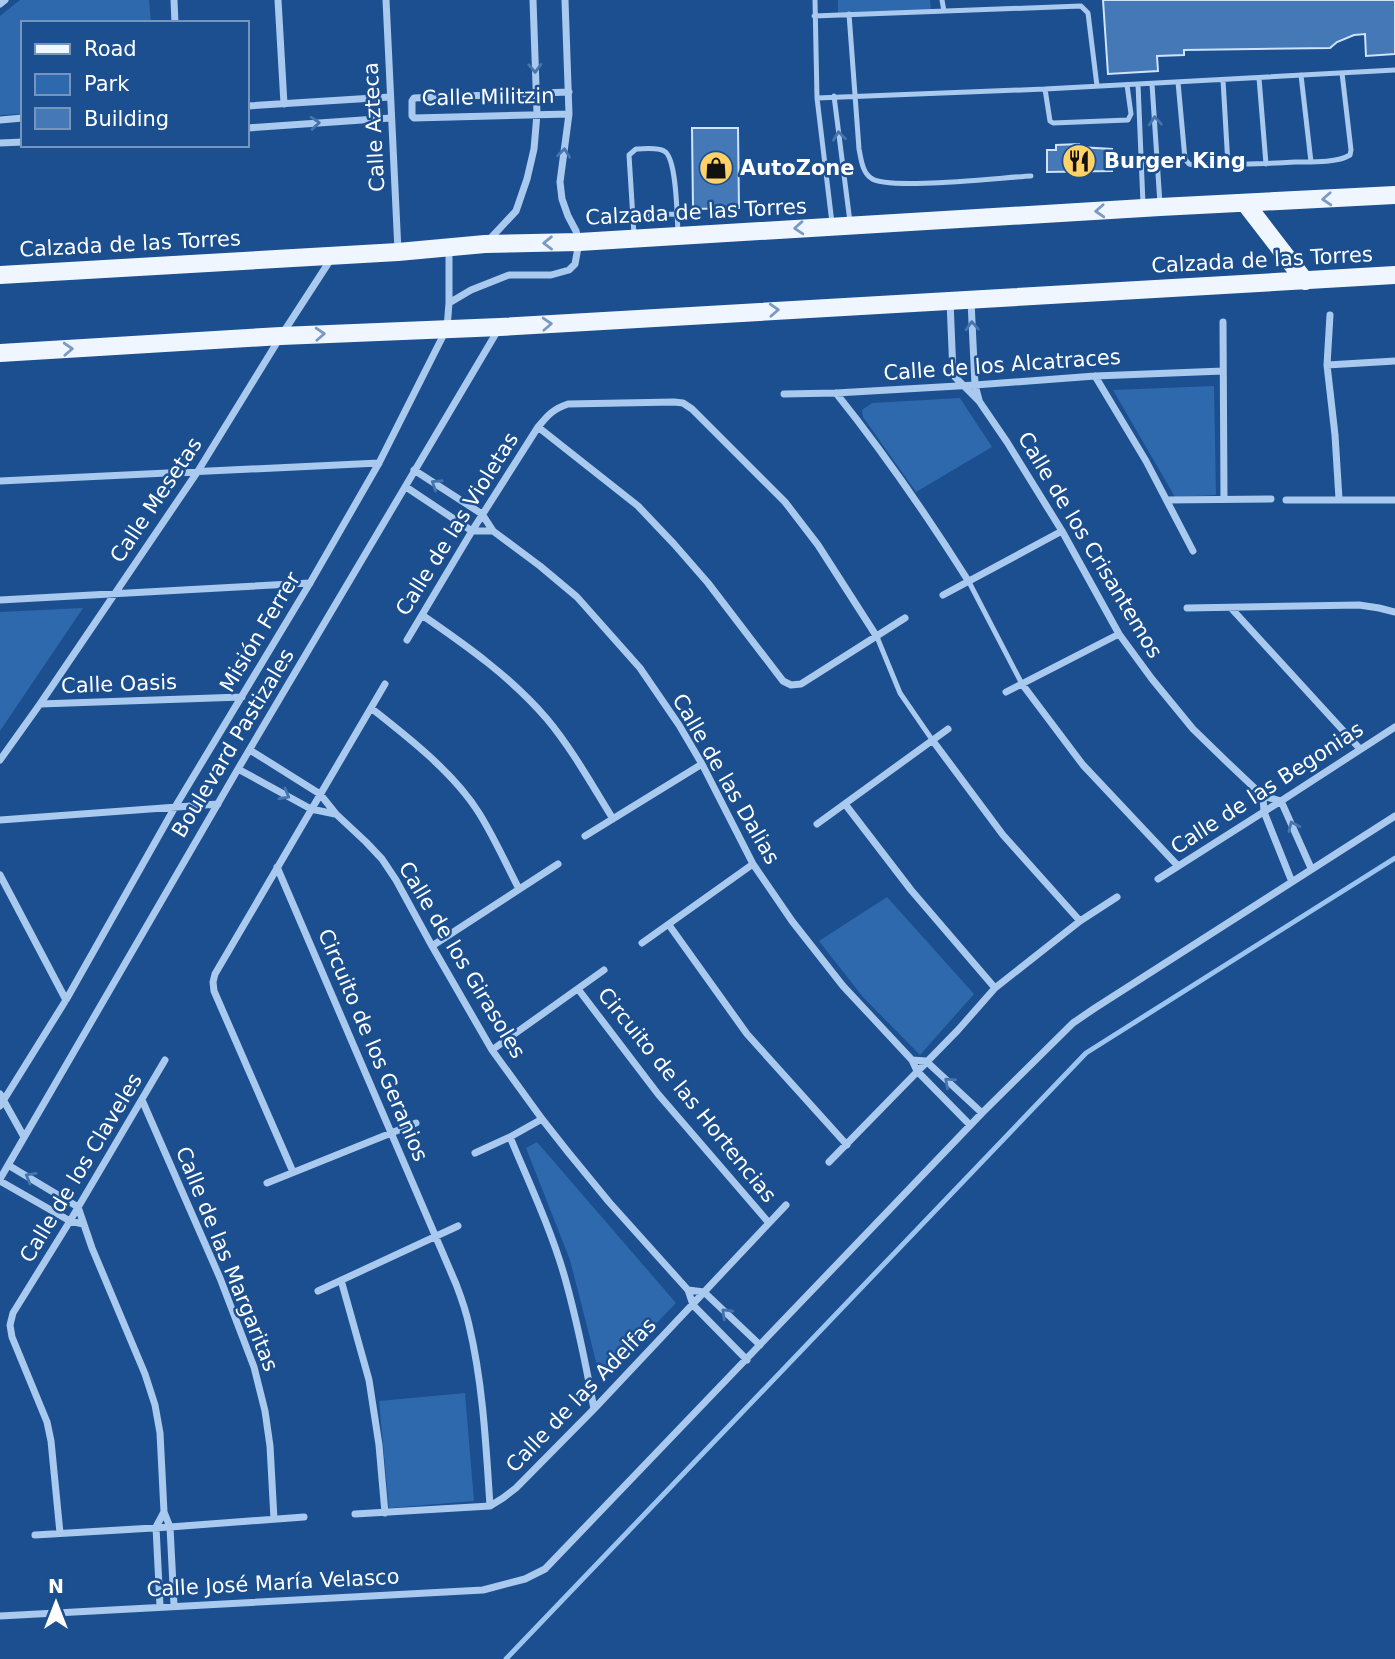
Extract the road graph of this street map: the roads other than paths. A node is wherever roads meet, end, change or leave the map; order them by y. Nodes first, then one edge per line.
1 (5, 0) edge
2 (174, 0) edge
3 (278, 0) edge
4 (386, 0) edge
5 (533, 0) edge
6 (565, 0) edge
7 (815, 0) edge
8 (942, 0) edge
9 (0, 4) edge
10 (944, 10) junction
11 (849, 14) junction
12 (814, 16) junction
13 (175, 21) edge
14 (1395, 70) edge
15 (1342, 74) junction
16 (1301, 75) junction
17 (1259, 78) junction
18 (1223, 80) junction
19 (1178, 82) junction
20 (1138, 84) junction
21 (1152, 84) junction
22 (1128, 85) junction
23 (1097, 86) junction
24 (1045, 89) junction
25 (569, 92) junction
26 (536, 93) junction
27 (854, 95) junction
28 (834, 96) junction
29 (390, 97) junction
30 (817, 98) junction
31 (284, 104) junction
32 (248, 106) edge
33 (537, 114) junction
34 (569, 114) junction
35 (21, 118) edge
36 (391, 118) junction
37 (0, 120) edge
38 (248, 128) edge
39 (21, 142) edge
40 (0, 143) edge
41 (1311, 162) junction
42 (1266, 164) junction
43 (1228, 165) junction
44 (1031, 176) dead end
45 (1395, 195) edge
46 (1245, 203) junction
47 (1152, 208) junction
48 (676, 214) junction
49 (632, 216) junction
50 (842, 226) junction
51 (678, 236) junction
52 (634, 239) junction
53 (579, 242) junction
54 (485, 244) junction
55 (449, 247) junction
56 (398, 252) junction
57 (333, 255) junction
58 (0, 275) edge
59 (1395, 275) edge
60 (1305, 281) junction
61 (971, 300) junction
62 (950, 301) junction
63 (449, 303) junction
64 (1329, 315) dead end
65 (1223, 322) dead end
66 (500, 327) junction
67 (447, 328) junction
68 (281, 336) junction
69 (0, 353) edge
70 (1395, 361) edge
71 (1327, 365) junction
72 (1223, 372) junction
73 (1094, 376) junction
74 (975, 385) junction
75 (963, 386) junction
76 (835, 393) junction
77 (784, 394) dead end
78 (979, 401) junction
79 (538, 427) junction
80 (379, 463) junction
81 (414, 470) junction
82 (198, 471) junction
83 (0, 481) edge
84 (406, 487) junction
85 (1224, 499) junction
86 (1271, 499) dead end
87 (1339, 499) junction
88 (1395, 499) edge
89 (1167, 500) junction
90 (1286, 500) dead end
91 (482, 514) junction
92 (472, 531) junction
93 (493, 531) junction
94 (1062, 531) junction
95 (1193, 551) dead end
96 (969, 582) junction
97 (310, 583) junction
98 (115, 594) junction
99 (943, 595) dead end
100 (0, 600) edge
101 (1187, 608) dead end
102 (1231, 608) junction
103 (1395, 612) edge
104 (422, 615) junction
105 (905, 618) dead end
106 (1119, 635) junction
107 (877, 637) junction
108 (407, 640) dead end
109 (385, 684) dead end
110 (1022, 684) junction
111 (1006, 692) dead end
112 (242, 697) junction
113 (40, 704) junction
114 (371, 708) junction
115 (1395, 727) edge
116 (948, 729) dead end
117 (933, 741) junction
118 (1360, 749) junction
119 (250, 750) junction
120 (0, 760) edge
121 (702, 764) junction
122 (238, 769) junction
123 (320, 794) junction
124 (1263, 796) junction
125 (1282, 801) junction
126 (218, 804) junction
127 (845, 804) junction
128 (175, 807) junction
129 (311, 809) junction
130 (1264, 811) junction
131 (336, 814) junction
132 (1395, 816) edge
133 (613, 819) junction
134 (0, 820) edge
135 (817, 824) dead end
136 (585, 836) dead end
137 (558, 864) dead end
138 (753, 864) junction
139 (1178, 866) junction
140 (277, 867) junction
141 (1311, 869) junction
142 (0, 875) edge
143 (1158, 879) dead end
144 (1292, 882) junction
145 (519, 889) junction
146 (1117, 897) dead end
147 (1080, 921) junction
148 (669, 925) junction
149 (642, 943) dead end
150 (432, 946) junction
151 (604, 970) dead end
152 (995, 988) junction
153 (578, 989) junction
154 (66, 1000) junction
155 (492, 1050) junction
156 (165, 1060) dead end
157 (912, 1060) junction
158 (926, 1061) junction
159 (917, 1071) junction
160 (1, 1100) edge
161 (142, 1100) junction
162 (982, 1112) junction
163 (542, 1119) junction
164 (416, 1123) dead end
165 (970, 1125) junction
166 (392, 1133) junction
167 (510, 1137) junction
168 (24, 1138) junction
169 (847, 1144) junction
170 (475, 1153) dead end
171 (829, 1162) dead end
172 (8, 1165) junction
173 (293, 1172) junction
174 (0, 1180) edge
175 (267, 1183) dead end
176 (786, 1205) dead end
177 (78, 1208) junction
178 (70, 1221) junction
179 (769, 1223) junction
180 (82, 1224) junction
181 (458, 1226) dead end
182 (437, 1236) junction
183 (341, 1280) junction
184 (688, 1290) junction
185 (318, 1291) dead end
186 (704, 1292) junction
187 (693, 1305) junction
188 (760, 1345) junction
189 (747, 1360) junction
190 (594, 1409) junction
191 (490, 1506) junction
192 (164, 1512) junction
193 (385, 1513) junction
194 (355, 1514) dead end
195 (304, 1517) dead end
196 (274, 1519) junction
197 (156, 1527) junction
198 (170, 1527) junction
199 (60, 1533) junction
200 (35, 1535) dead end
201 (174, 1605) junction
202 (160, 1606) junction
203 (0, 1616) edge

1 - 9 street
2 - 13 street
3 - 31 street
4 - 29 street, Calle Azteca
5 -> 26 street
6 - 25 street
7 - 12 lane
8 - 10 lane
10 - 11 lane
10 - 23 lane
11 - 12 lane
11 - 27 lane
12 - 30 lane
14 - 15 lane
15 - 16 lane
15 - 41 lane
16 - 17 lane
16 - 41 lane
17 - 18 lane
17 - 42 lane
18 - 19 lane
18 - 43 lane
19 - 21 lane
19 - 43 lane
20 - 21 lane
20 - 22 lane
20 - 47 lane
47 -> 21 lane
22 - 23 lane
22 - 24 lane
23 - 24 lane
24 - 27 lane
25 - 26 street, Calle Militzin
25 - 34 street
26 - 33 street
26 - 33 street, Calle Militzin
27 - 28 lane
27 - 44 lane
28 - 30 lane
50 -> 28 lane
29 - 31 street
29 - 36 street, Calle Azteca
30 - 50 lane
31 - 32 street
33 - 34 street, Calle Militzin
33 - 54 street
53 -> 34 street
35 - 37 street
38 -> 36 street
36 - 56 street, Calle Azteca
39 - 40 street
41 - 42 lane
42 - 43 lane
45 -> 46 main road, Calzada de las Torres
46 - 47 main road, Calzada de las Torres
46 - 60 main road
47 -> 50 main road, Calzada de las Torres
48 - 49 lane
48 - 49 lane
48 - 51 lane
49 - 52 lane
50 -> 51 main road, Calzada de las Torres
51 - 52 main road, Calzada de las Torres
52 - 53 main road, Calzada de las Torres
53 -> 54 main road, Calzada de las Torres
53 - 63 street
54 - 55 main road, Calzada de las Torres
55 - 56 main road, Calzada de las Torres
55 - 63 street, Misión Ferrer
56 - 57 main road, Calzada de las Torres
57 - 58 main road, Calzada de las Torres
57 - 68 street, Calle Mesetas
59 - 60 main road, Calzada de las Torres
60 - 61 main road, Calzada de las Torres
61 - 62 main road, Calzada de las Torres
74 -> 61 street, Calle de los Crisantemos
66 -> 62 main road, Calzada de las Torres
62 - 75 street, Calle de los Crisantemos
63 - 67 street, Misión Ferrer
64 - 71 street
65 - 72 street
66 - 67 main road, Calzada de las Torres
66 - 81 street, Boulevard Pastizales
68 -> 67 main road, Calzada de las Torres
67 - 80 street, Misión Ferrer
69 -> 68 main road, Calzada de las Torres
68 - 82 street, Calle Mesetas
70 - 71 street
71 - 87 street
72 - 73 street, Calle de los Alcatraces
72 - 85 street
73 - 74 street, Calle de los Alcatraces
73 - 89 street
74 - 75 street, Calle de los Alcatraces
74 - 78 street, Calle de los Crisantemos
75 - 76 street, Calle de los Alcatraces
75 - 78 street, Calle de los Crisantemos
76 - 77 street, Calle de los Alcatraces
76 - 96 street
78 - 94 street, Calle de los Crisantemos
79 - 91 street, Calle de las Violetas
79 - 107 street, Calle de las Violetas
79 - 107 street
80 - 82 street
80 - 97 street, Misión Ferrer
81 - 84 street, Boulevard Pastizales
91 -> 81 street, Calle de las Dalias
82 - 83 street
82 - 98 street, Calle Mesetas
84 - 92 street
84 - 119 street, Boulevard Pastizales
85 - 86 street
85 - 89 street
87 - 88 street
87 - 90 street
89 - 95 street
91 - 92 street, Calle de las Violetas
91 - 93 street, Calle de las Dalias
92 - 93 street
92 - 104 street, Calle de las Violetas
93 - 121 street, Calle de las Dalias
94 - 96 street
94 - 106 street, Calle de los Crisantemos
96 - 99 street
96 - 110 lane
97 - 98 street
97 - 112 street, Misión Ferrer
98 - 100 street
98 - 113 street, Calle Mesetas
101 - 102 street
102 - 103 street
102 - 118 street
104 - 108 street, Calle de las Violetas
104 - 133 street
105 - 107 street
106 - 110 street
106 - 124 street, Calle de los Crisantemos
107 - 117 lane
109 - 114 street
110 - 111 street
110 - 139 street
112 - 113 street, Calle Oasis
112 - 128 street, Misión Ferrer
113 - 120 street, Calle Mesetas
114 - 123 street
114 - 145 street
115 - 118 street, Calle de las Begonias
116 - 117 street
117 - 127 street
117 - 147 street
118 - 125 street, Calle de las Begonias
119 - 122 street, Boulevard Pastizales
119 - 123 street, Calle de los Girasoles
121 - 133 street
121 - 138 street, Calle de las Dalias
122 - 126 street, Boulevard Pastizales
122 -> 129 street
123 - 129 street
123 - 131 street, Calle de los Girasoles
124 - 125 street, Calle de los Crisantemos
124 - 130 street
125 - 130 street, Calle de las Begonias
141 -> 125 street
126 - 128 street
126 - 168 street, Boulevard Pastizales
127 - 135 street
127 - 152 street
128 - 134 street
128 - 154 street, Misión Ferrer
129 - 131 street
129 - 140 street
130 - 139 street, Calle de las Begonias
130 - 144 street
131 - 150 street, Calle de los Girasoles
132 - 141 street
133 - 136 street
137 - 145 street
138 - 148 street
138 - 157 street, Calle de las Dalias
139 - 143 street, Calle de las Begonias
140 - 166 street, Circuito de los Geranios
140 - 173 street
141 - 144 street
142 - 154 street
144 - 162 street
145 - 150 street
146 - 147 street
147 - 152 street
148 - 149 street
148 - 169 street
150 - 155 street, Calle de los Girasoles
151 - 153 street, Circuito de las Hortencias
152 - 158 street
153 - 155 street, Circuito de las Hortencias
153 - 179 street, Circuito de las Hortencias
154 - 160 street, Misión Ferrer
155 - 163 street, Calle de los Girasoles
156 - 161 street, Calle de los Claveles
157 - 158 street
157 - 159 street, Calle de las Dalias
158 - 159 street
162 -> 158 street
159 - 165 street, Calle de las Dalias
159 - 169 street
160 - 168 street
161 - 177 street, Calle de los Claveles
161 - 196 street, Calle de las Margaritas
162 - 165 street
163 - 167 street
163 - 184 street, Calle de los Girasoles
164 - 166 street
165 - 188 street
166 - 173 street
166 - 182 street, Circuito de los Geranios
167 - 170 street
167 - 190 street
168 - 172 street, Boulevard Pastizales
169 - 171 street
172 - 174 street, Boulevard Pastizales
177 -> 172 street
173 - 175 street
174 - 178 street
176 - 179 street, Calle de las Adelfas
177 - 178 street, Calle de los Claveles
177 - 180 street
178 - 180 street
178 - 199 street, Calle de los Claveles
179 - 186 street, Calle de las Adelfas
180 - 192 street
181 - 182 street
182 - 183 street
182 - 191 street, Circuito de los Geranios
183 - 185 street
183 - 193 street
184 - 186 street
184 - 187 street, Calle de los Girasoles
186 - 187 street, Calle de las Adelfas
188 -> 186 street
187 - 189 street, Calle de los Girasoles
187 - 190 street, Calle de las Adelfas
188 - 189 street
189 - 201 street, Calle José María Velasco
190 - 191 street, Calle de las Adelfas
191 - 193 street
192 - 197 street
192 - 198 street
193 - 194 street
195 - 196 street
196 - 198 street
197 - 198 street
197 - 199 street
197 - 202 street
198 - 201 street
199 - 200 street
201 - 202 street, Calle José María Velasco
202 - 203 street, Calle José María Velasco

